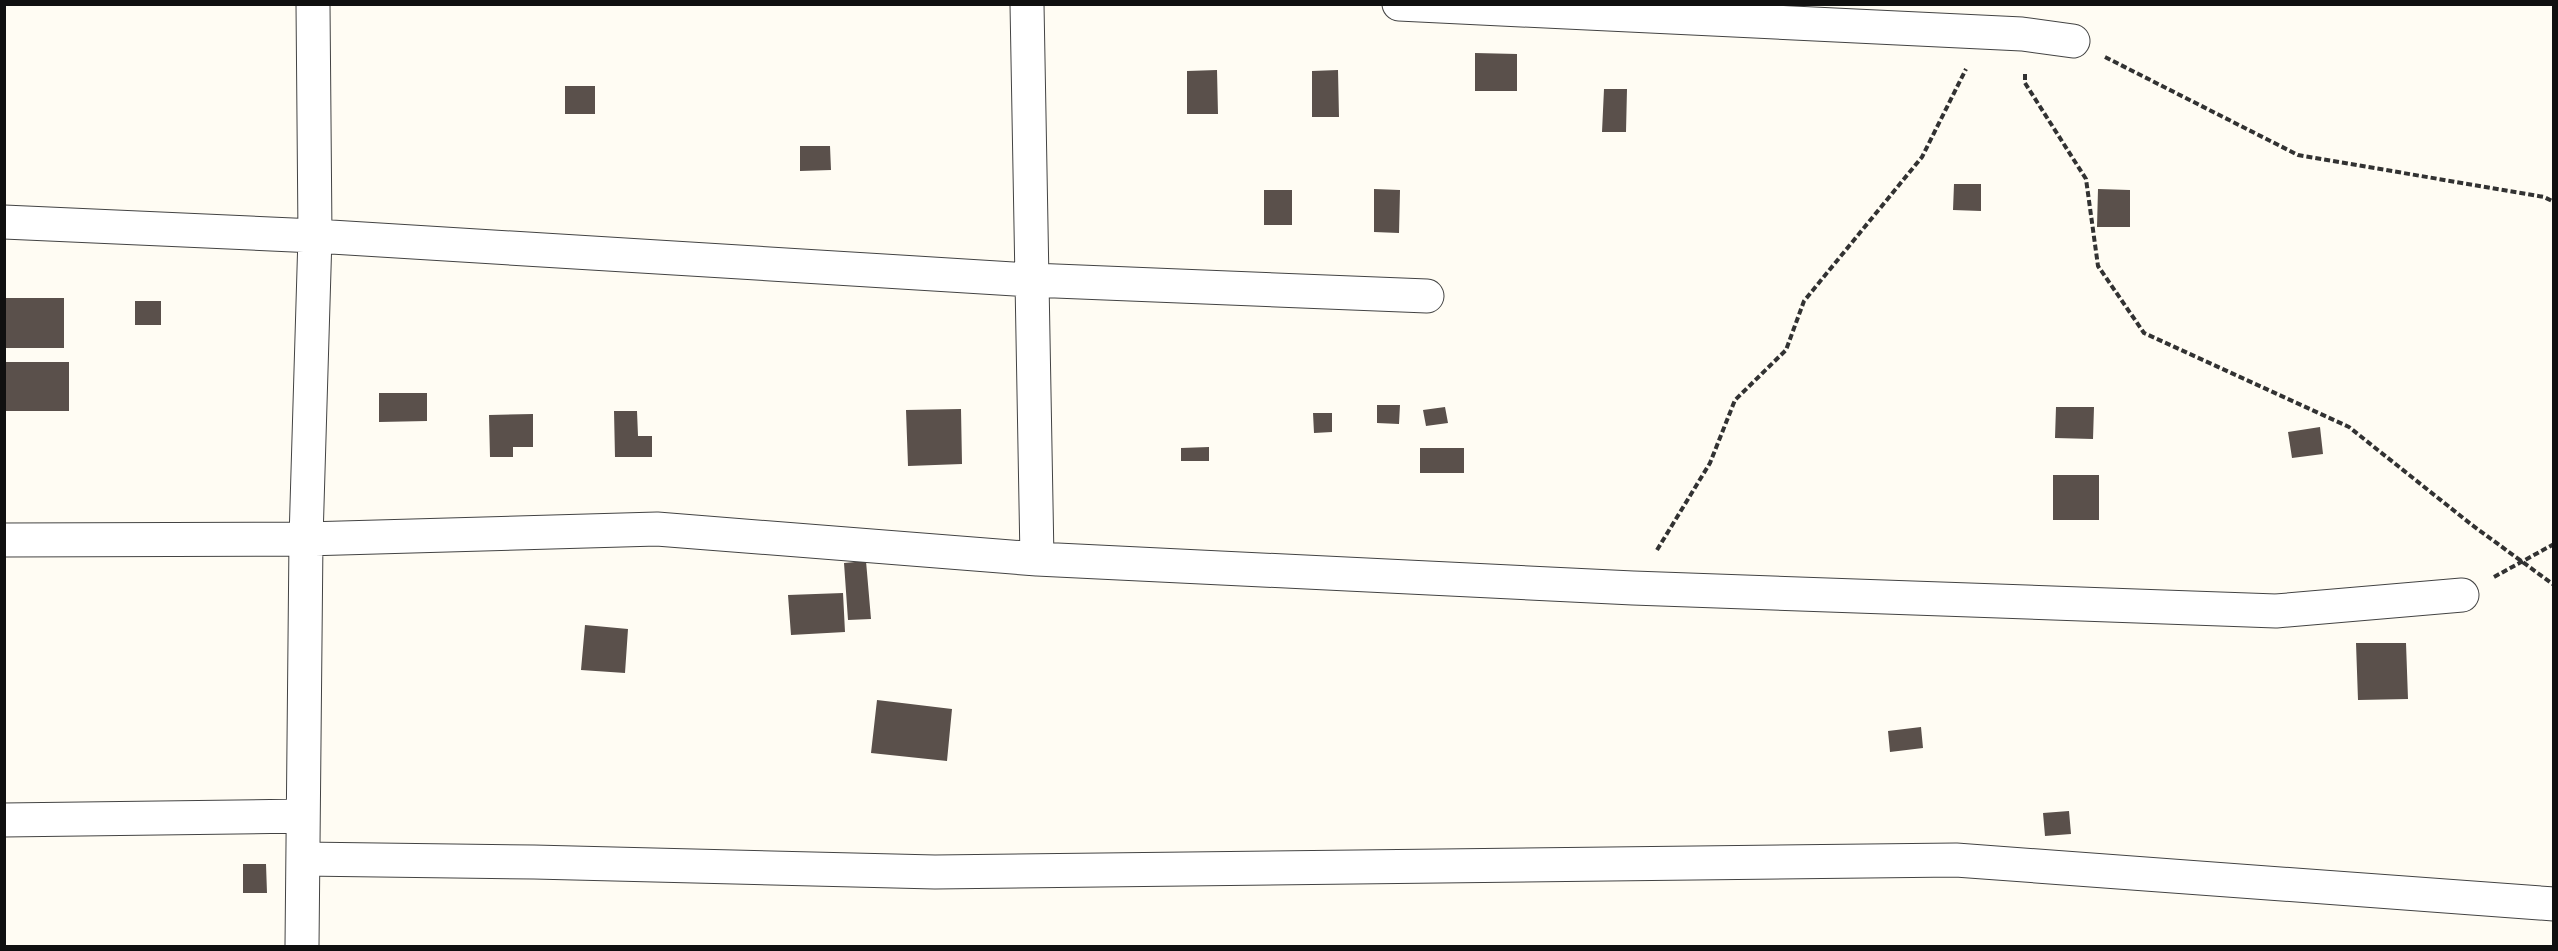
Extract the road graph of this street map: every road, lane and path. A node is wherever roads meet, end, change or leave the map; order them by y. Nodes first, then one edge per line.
1 (313, 4) edge
2 (1027, 4) edge
3 (1399, 4) edge
4 (1984, 33) junction
5 (2022, 34) junction
6 (2073, 41) joint
7 (2553, 202) edge
8 (4, 222) edge
9 (315, 236) junction
10 (1031, 280) junction
11 (1427, 296) dead end
12 (306, 539) junction
13 (4, 540) edge
14 (2553, 544) edge
15 (1037, 559) junction
16 (2522, 561) junction
17 (2553, 585) edge
18 (1633, 588) junction
19 (2462, 596) joint
20 (303, 816) junction
21 (4, 820) edge
22 (303, 859) junction
23 (2553, 904) edge
24 (302, 946) edge

1 - 9 street
2 - 10 street
3 - 4 street
4 - 5 street
4 - 18 path
5 - 6 street
5 - 16 path
6 - 7 path
8 - 9 street
9 - 10 street
9 - 12 street
10 - 11 street
10 - 15 street
12 - 13 street
12 - 15 street
12 - 20 street
14 - 16 path
15 - 18 street
16 - 17 path
16 - 19 path
18 - 19 street
20 - 21 street
20 - 22 street
22 - 23 street
22 - 24 street

